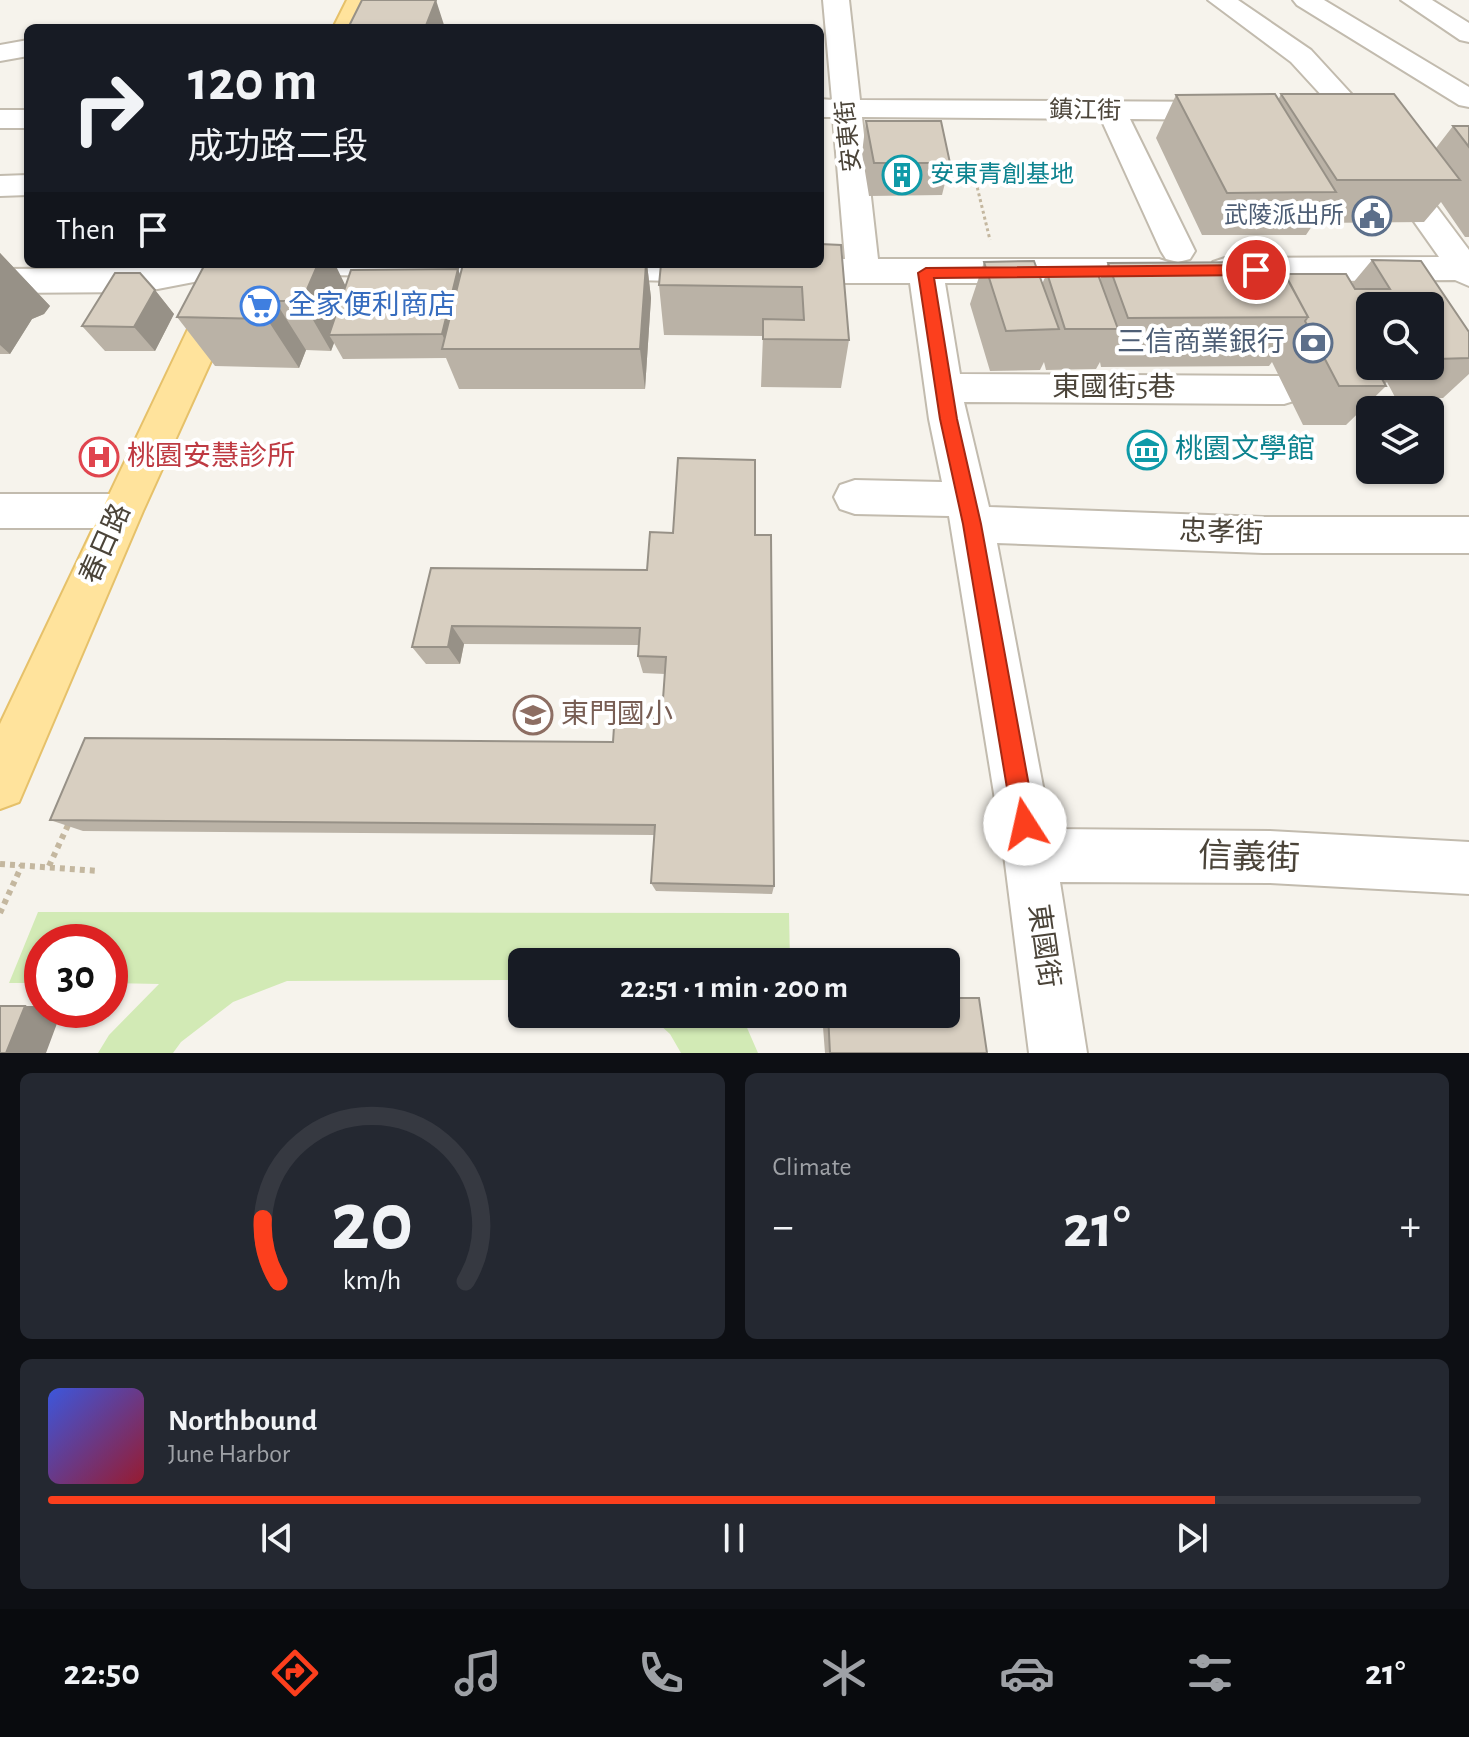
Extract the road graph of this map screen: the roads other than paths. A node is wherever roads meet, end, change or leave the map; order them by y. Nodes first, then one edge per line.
1 (360, 0) edge
2 (836, 0) edge
3 (1221, 0) edge
4 (1306, 0) edge
5 (1414, 0) edge
6 (349, 24) edge
7 (1469, 34) edge
8 (24, 49) edge
9 (0, 53) edge
10 (1469, 99) edge
11 (833, 108) edge
12 (1318, 110) edge
13 (1350, 110) junction
14 (1112, 111) junction
15 (1255, 111) edge
16 (0, 119) edge
17 (24, 119) edge
18 (24, 185) edge
19 (0, 186) edge
20 (1178, 251) dead end
21 (24, 255) edge
22 (0, 256) edge
23 (208, 268) edge
24 (235, 268) edge
25 (554, 268) edge
26 (1468, 270) edge
27 (863, 272) junction
28 (926, 273) junction
29 (0, 281) edge
30 (944, 388) junction
31 (1284, 390) dead end
32 (855, 497) dead end
33 (0, 511) edge
34 (121, 511) junction
35 (969, 511) junction
36 (1469, 535) edge
37 (0, 783) edge
38 (1030, 855) junction
39 (1469, 868) edge
40 (1058, 1053) edge

1 - 6 main road
2 - 11 street, 安東街
3 - 13 street
4 - 10 street
5 - 7 street
8 - 9 street
11 - 14 street, 鎮江街
11 - 27 street, 安東街
12 - 13 street
13 - 26 street
14 - 15 street, 鎮江街
14 - 20 street
16 - 17 street
18 - 19 street
21 - 22 street
23 - 29 street
24 - 34 main road, 春日路
25 - 27 street
26 - 28 street
27 - 28 street
28 - 30 street, 東國街
30 - 31 street, 東國街5巷
30 - 35 street, 東國街
32 - 35 street, 忠孝街
33 - 34 street
34 - 37 main road, 春日路
35 - 36 street, 忠孝街
35 - 38 street, 東國街
38 - 39 street, 信義街
38 - 40 street, 東國街

